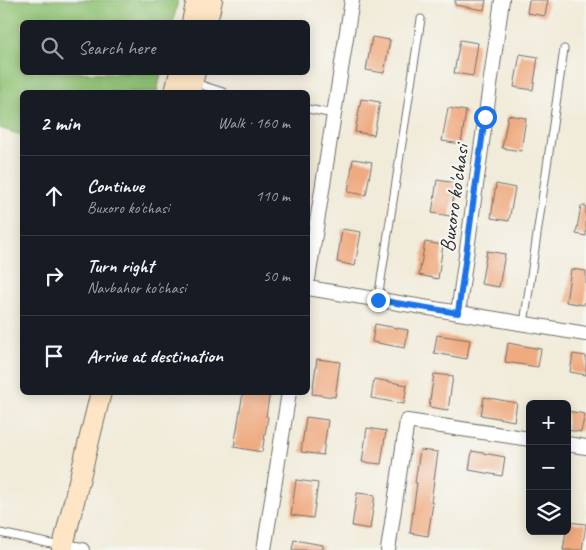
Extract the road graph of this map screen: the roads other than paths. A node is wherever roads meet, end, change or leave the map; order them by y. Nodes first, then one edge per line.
1 (197, 0) edge
2 (212, 0) edge
3 (352, 0) edge
4 (502, 0) edge
5 (421, 19) dead end
6 (192, 20) edge
7 (207, 20) edge
8 (564, 49) dead end
9 (189, 80) edge
10 (177, 90) edge
11 (217, 90) edge
12 (310, 109) edge
13 (334, 114) junction
14 (312, 228) edge
15 (310, 254) edge
16 (310, 288) edge
17 (378, 300) junction
18 (458, 313) junction
19 (524, 324) junction
20 (586, 334) edge
21 (100, 395) edge
22 (113, 395) edge
23 (289, 395) edge
24 (526, 438) edge
25 (571, 445) edge
26 (586, 447) edge
27 (0, 533) edge
28 (72, 549) edge
29 (264, 550) edge
30 (388, 550) edge

1 - 6 main road
2 - 7 main road
3 - 13 street
4 - 18 street, Buxoro ko'chasi
5 - 17 lane
8 - 19 lane
9 - 10 main road
9 - 11 lane
12 - 13 lane
13 - 14 street
14 - 15 street
16 - 17 street
17 - 18 street
18 - 19 street
19 - 20 street
21 - 28 main road
22 - 28 main road
23 - 29 street
24 - 30 street
25 - 26 street
27 - 28 lane

